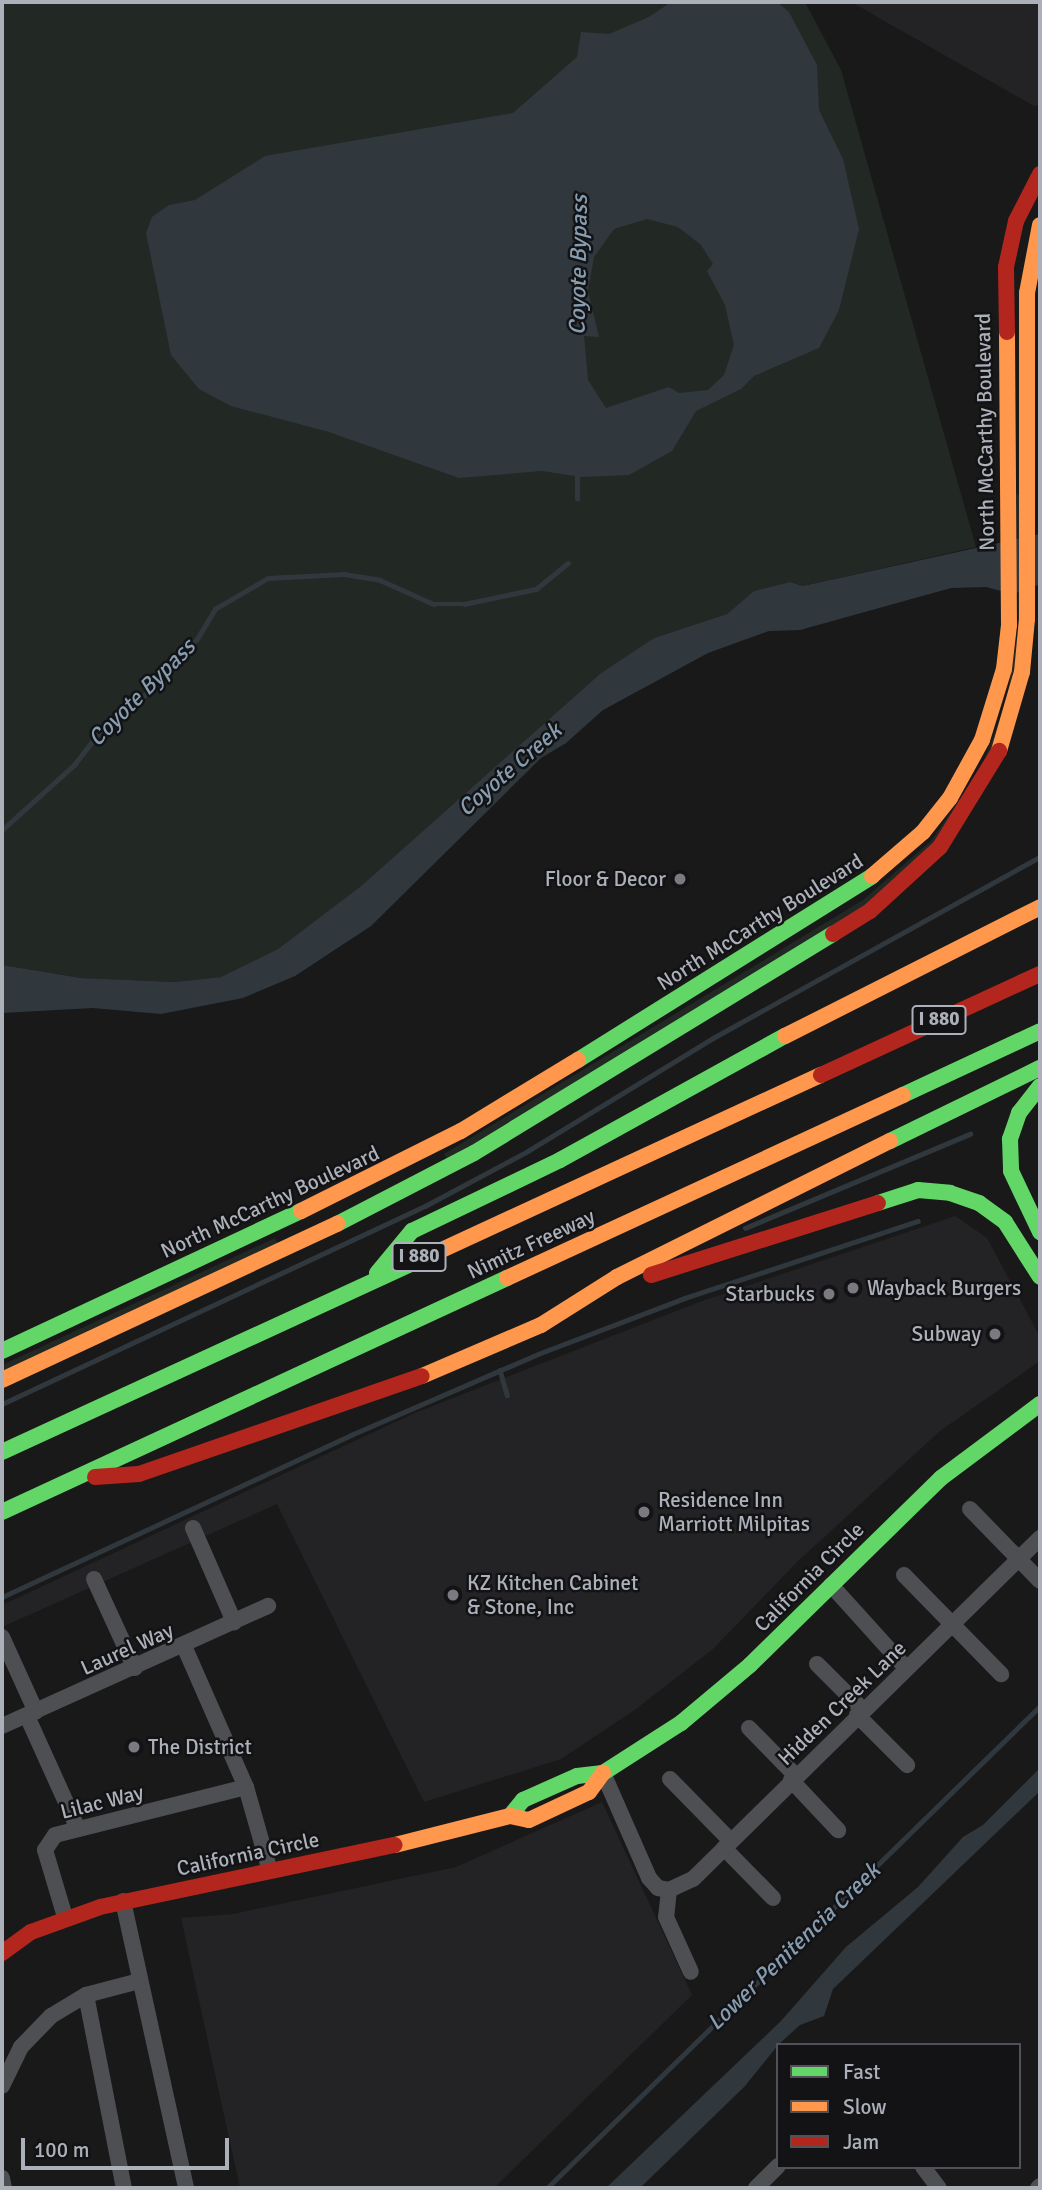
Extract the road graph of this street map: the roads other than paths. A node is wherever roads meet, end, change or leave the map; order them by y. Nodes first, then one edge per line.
1 (1040, 174) edge
2 (1040, 225) edge
3 (1006, 267) junction
4 (1028, 271) junction
5 (1040, 907) edge
6 (1040, 958) edge
7 (1040, 974) edge
8 (1040, 1031) edge
9 (604, 1045) junction
10 (618, 1066) junction
11 (839, 1067) junction
12 (1040, 1068) edge
13 (1040, 1086) edge
14 (1040, 1232) edge
15 (1040, 1277) edge
16 (372, 1279) junction
17 (133, 1291) junction
18 (598, 1293) junction
19 (144, 1314) junction
20 (2, 1351) edge
21 (2, 1380) edge
22 (1040, 1404) edge
23 (2, 1452) edge
24 (78, 1478) junction
25 (970, 1509) dead end
26 (2, 1512) edge
27 (193, 1528) dead end
28 (1040, 1538) edge
29 (1019, 1559) junction
30 (904, 1575) dead end
31 (94, 1579) dead end
32 (1040, 1581) edge
33 (831, 1585) junction
34 (268, 1606) dead end
35 (234, 1622) junction
36 (953, 1624) junction
37 (2, 1637) edge
38 (184, 1646) junction
39 (817, 1664) dead end
40 (905, 1667) junction
41 (135, 1668) junction
42 (1001, 1674) dead end
43 (860, 1712) junction
44 (31, 1714) junction
45 (2, 1726) edge
46 (749, 1728) dead end
47 (907, 1765) dead end
48 (603, 1773) junction
49 (794, 1778) junction
50 (670, 1779) dead end
51 (246, 1787) junction
52 (78, 1829) junction
53 (838, 1830) dead end
54 (727, 1845) junction
55 (270, 1871) junction
56 (668, 1890) junction
57 (773, 1898) dead end
58 (123, 1901) junction
59 (65, 1917) junction
60 (2, 1953) edge
61 (691, 1972) dead end
62 (139, 1981) junction
63 (86, 1995) junction
64 (2, 2086) edge
65 (776, 2168) edge
66 (925, 2169) edge
67 (2, 2178) edge
68 (4, 2188) edge
69 (124, 2188) edge
70 (186, 2188) edge
71 (756, 2188) edge
72 (939, 2188) edge

1 - 3 main road, North McCarthy Boulevard
2 - 4 main road, North McCarthy Boulevard
3 - 4 main road
3 - 9 main road, North McCarthy Boulevard
4 - 10 main road, North McCarthy Boulevard
5 - 16 main road
6 - 11 main road
7 - 11 main road, Nimitz Freeway / I 880
8 - 24 main road, Nimitz Freeway / I 880
9 - 10 main road
9 - 17 main road, North McCarthy Boulevard
10 - 19 main road, North McCarthy Boulevard
11 - 16 main road, Nimitz Freeway / I 880
12 - 18 main road
13 - 14 main road
15 - 18 main road
16 - 23 main road, Nimitz Freeway / I 880
17 - 19 main road
17 - 20 main road, North McCarthy Boulevard
18 - 24 main road
19 - 21 main road, North McCarthy Boulevard
22 - 33 main road, California Circle
24 - 26 main road, Nimitz Freeway / I 880
25 - 29 street
27 - 35 street
28 - 29 street, Hidden Creek Lane
29 - 32 street
29 - 36 street, Hidden Creek Lane
30 - 36 street
31 - 41 street
33 - 40 street
33 - 48 main road, California Circle
34 - 35 street, Laurel Way
35 - 38 street, Laurel Way
36 - 40 street, Hidden Creek Lane
36 - 42 street
37 - 44 street
38 - 41 street, Laurel Way
38 - 51 street
39 - 43 street
40 - 43 street, Hidden Creek Lane
41 - 44 street, Laurel Way
43 - 47 street
43 - 49 street, Hidden Creek Lane
44 - 45 street, Laurel Way
44 - 52 street
46 - 49 street
48 - 55 main road, California Circle
48 - 56 street
49 - 53 street
49 - 54 street, Hidden Creek Lane
50 - 54 street
51 - 52 street, Lilac Way
51 - 55 street
52 - 59 street, Lilac Way
54 - 56 street, Hidden Creek Lane
54 - 57 street
55 - 58 main road, California Circle
56 - 61 street
58 - 59 main road, California Circle
58 - 62 street
59 - 60 main road, California Circle
62 - 63 street
62 - 70 street
63 - 64 street
63 - 69 street
65 - 71 street
66 - 72 street
67 - 68 street

